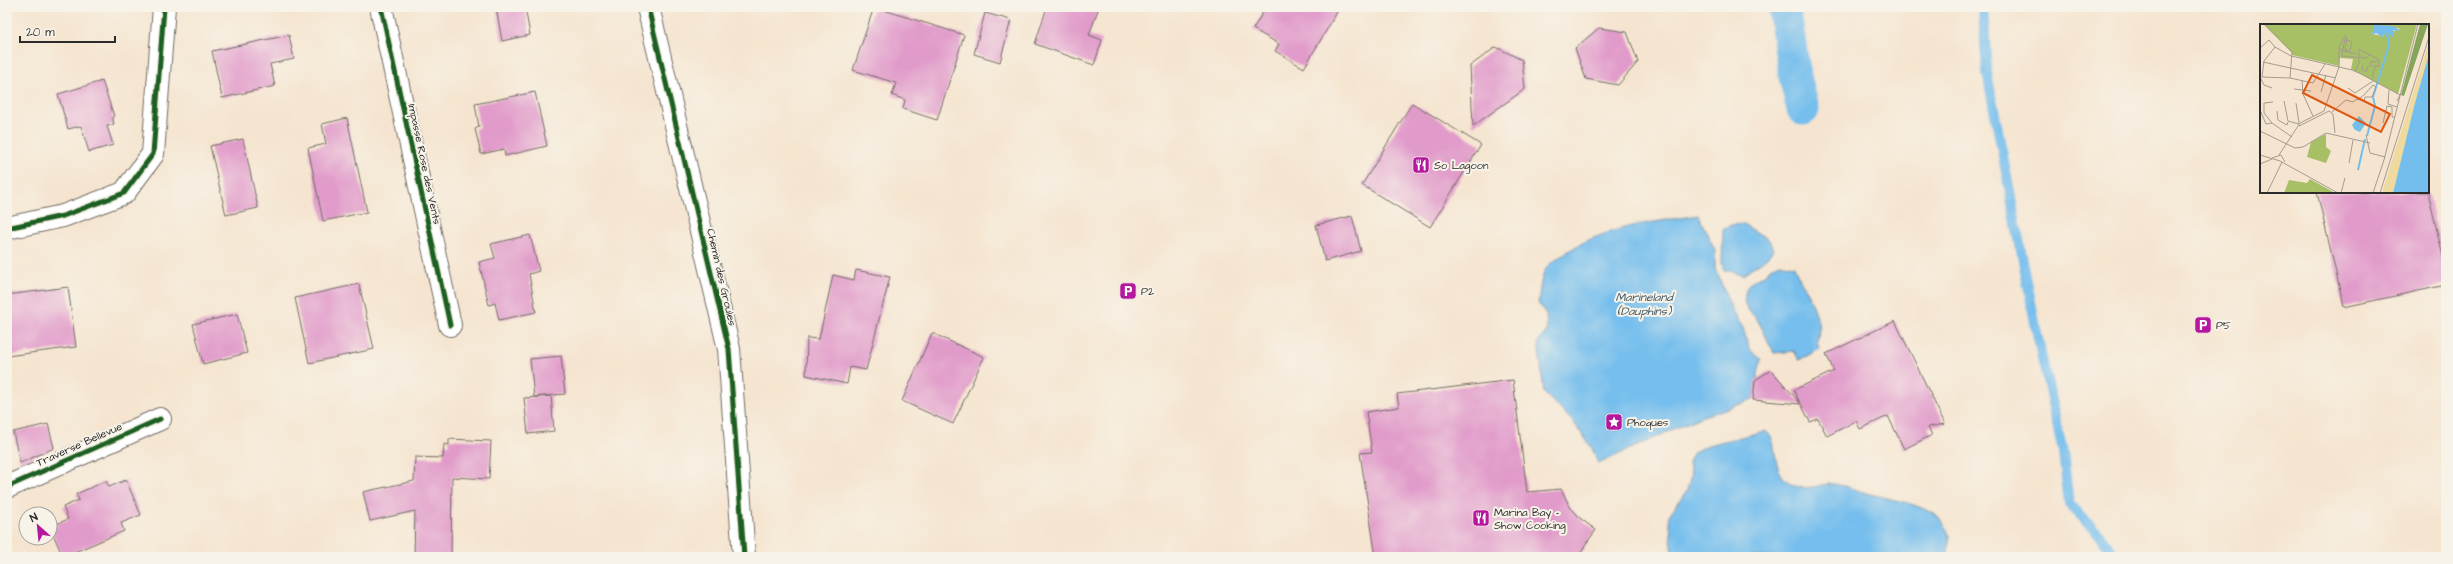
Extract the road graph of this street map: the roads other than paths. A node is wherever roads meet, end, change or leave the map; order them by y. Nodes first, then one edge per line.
1 (164, 7) edge
2 (381, 7) edge
3 (648, 7) edge
4 (7, 228) edge
5 (450, 325) dead end
6 (160, 418) dead end
7 (7, 487) edge
8 (744, 557) edge

1 - 4 street
2 - 5 street, Impasse Rose des Vents
3 - 8 street, Chemin des Groules
6 - 7 street, Traverse Bellevue

